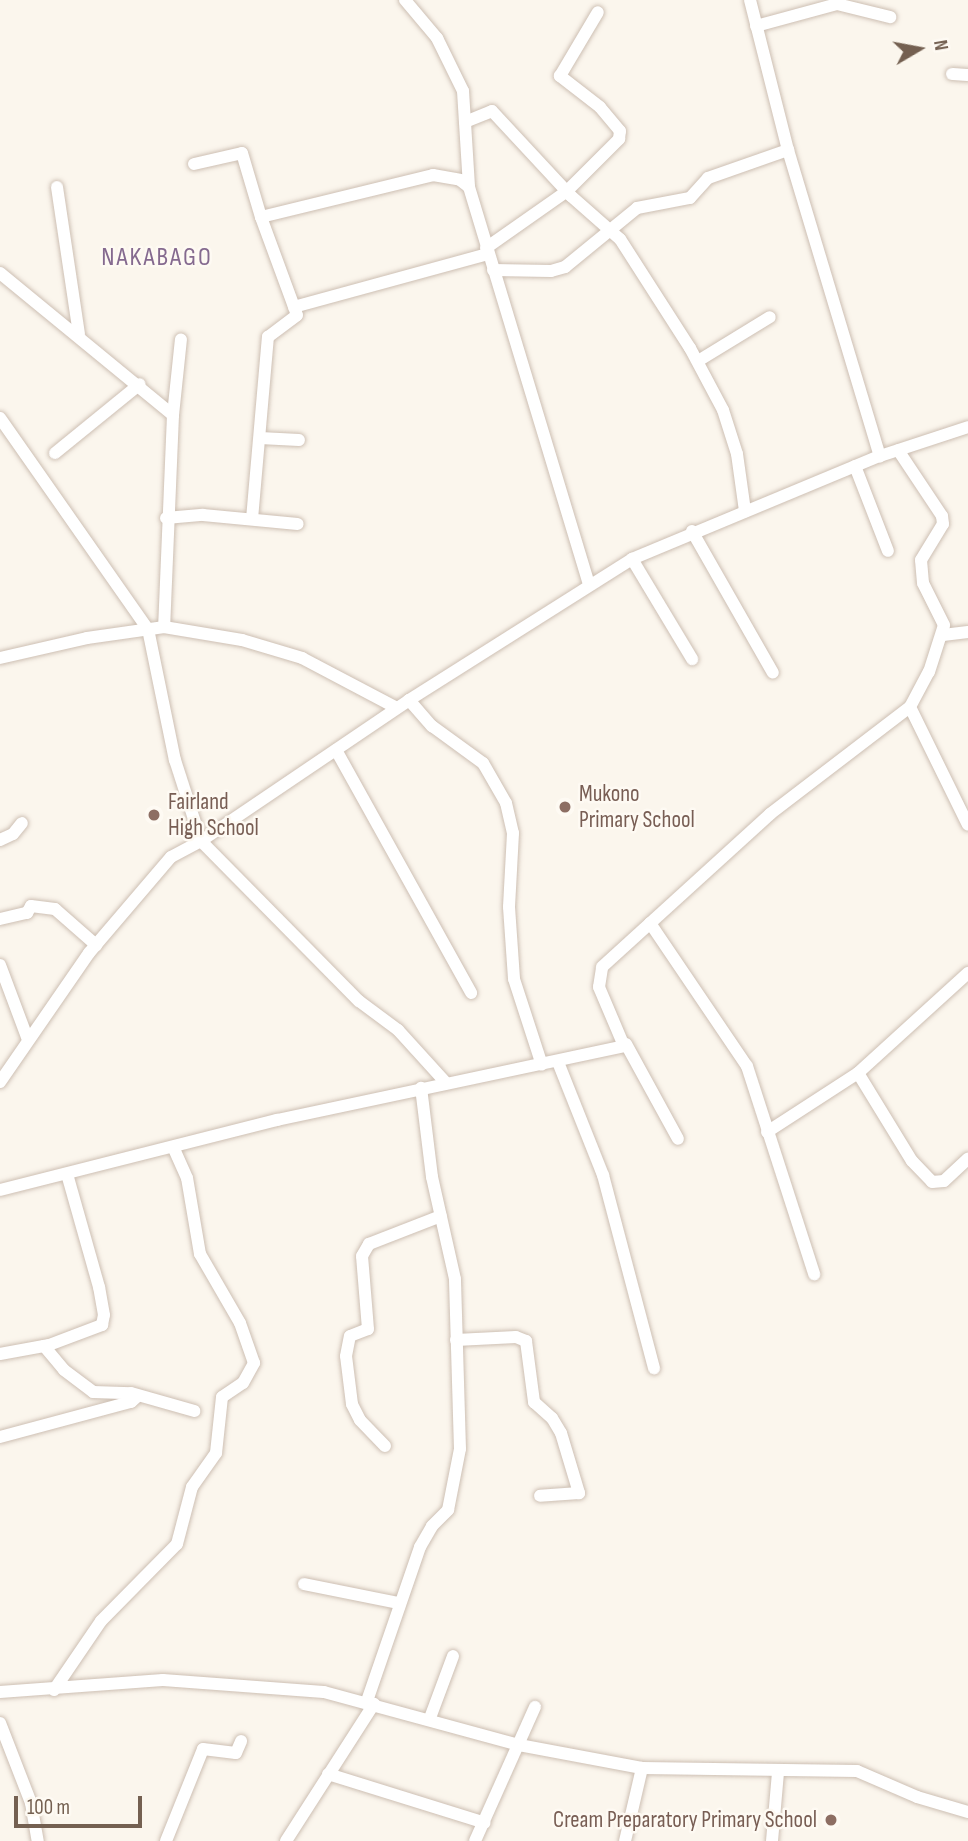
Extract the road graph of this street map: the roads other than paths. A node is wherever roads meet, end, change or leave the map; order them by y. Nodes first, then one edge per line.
1 (405, 0) edge
2 (752, 1) edge
3 (598, 12) dead end
4 (890, 17) dead end
5 (756, 26) junction
6 (952, 74) dead end
7 (968, 75) edge
8 (465, 122) junction
9 (788, 150) junction
10 (194, 164) dead end
11 (57, 187) dead end
12 (470, 187) junction
13 (567, 191) junction
14 (261, 217) junction
15 (613, 232) junction
16 (487, 251) junction
17 (493, 270) junction
18 (0, 273) edge
19 (294, 307) junction
20 (771, 317) dead end
21 (79, 334) junction
22 (181, 338) dead end
23 (698, 361) junction
24 (140, 384) junction
25 (173, 415) junction
26 (0, 418) edge
27 (968, 427) edge
28 (260, 438) junction
29 (299, 440) dead end
30 (898, 450) junction
31 (55, 453) dead end
32 (880, 456) junction
33 (855, 466) junction
34 (746, 511) junction
35 (166, 518) junction
36 (252, 519) junction
37 (298, 524) dead end
38 (692, 531) junction
39 (888, 551) dead end
40 (632, 559) junction
41 (589, 584) junction
42 (164, 627) junction
43 (148, 629) junction
44 (968, 632) edge
45 (943, 635) junction
46 (0, 657) edge
47 (692, 659) dead end
48 (773, 673) dead end
49 (410, 700) junction
50 (910, 707) junction
51 (397, 708) junction
52 (336, 750) junction
53 (22, 822) dead end
54 (968, 825) edge
55 (0, 840) edge
56 (201, 841) junction
57 (0, 919) edge
58 (650, 923) junction
59 (96, 945) junction
60 (0, 965) edge
61 (968, 973) edge
62 (471, 993) dead end
63 (28, 1040) junction
64 (626, 1044) junction
65 (558, 1062) junction
66 (542, 1065) junction
67 (858, 1073) junction
68 (0, 1082) edge
69 (446, 1083) junction
70 (421, 1088) junction
71 (767, 1132) junction
72 (678, 1139) dead end
73 (173, 1147) junction
74 (968, 1159) edge
75 (67, 1174) junction
76 (0, 1190) edge
77 (441, 1216) junction
78 (814, 1274) dead end
79 (456, 1340) junction
80 (44, 1346) junction
81 (0, 1354) edge
82 (654, 1368) dead end
83 (138, 1396) junction
84 (194, 1411) dead end
85 (0, 1437) edge
86 (384, 1446) dead end
87 (540, 1496) dead end
88 (304, 1584) dead end
89 (398, 1603) junction
90 (453, 1656) dead end
91 (54, 1689) junction
92 (0, 1692) edge
93 (370, 1703) junction
94 (535, 1707) dead end
95 (430, 1718) junction
96 (0, 1723) edge
97 (242, 1741) dead end
98 (519, 1745) junction
99 (642, 1768) junction
100 (778, 1772) junction
101 (328, 1774) junction
102 (968, 1812) edge
103 (485, 1823) junction
104 (38, 1841) edge
105 (166, 1841) edge
106 (286, 1841) edge
107 (475, 1841) edge
108 (625, 1841) edge
109 (772, 1841) edge

1 - 8 street
2 - 5 street
3 - 13 street
4 - 5 street
5 - 9 street
6 - 7 street
8 - 12 street
8 - 13 street
9 - 15 street
9 - 32 street
10 - 14 street
11 - 21 street
12 - 14 street
12 - 16 street
13 - 15 street
13 - 16 street
14 - 19 street
15 - 17 street
15 - 23 street
16 - 17 street
16 - 19 street
17 - 41 street
18 - 21 street
19 - 28 street
20 - 23 street
21 - 24 street
22 - 25 street
23 - 34 street
24 - 25 street
24 - 31 street
25 - 35 street
26 - 43 street
27 - 30 street
28 - 29 street
28 - 36 street
30 - 32 street
30 - 45 street
32 - 33 street
33 - 34 street
33 - 39 street
34 - 38 street
35 - 36 street
35 - 42 street
36 - 37 street
38 - 40 street
38 - 48 street
40 - 41 street
40 - 47 street
41 - 49 street
42 - 43 street
42 - 51 street
43 - 46 street
43 - 56 street
44 - 45 street
45 - 50 street
49 - 51 street
49 - 66 street
50 - 54 street
50 - 58 street
51 - 52 street
52 - 56 street
52 - 62 street
53 - 55 street
56 - 59 street
56 - 69 street
57 - 59 street
58 - 64 street
58 - 71 street
59 - 63 street
60 - 63 street
61 - 67 street
63 - 68 street
64 - 65 street
64 - 72 street
65 - 66 street
65 - 82 street
66 - 69 street
67 - 71 street
67 - 74 street
69 - 70 street
70 - 73 street
70 - 77 street
71 - 78 street
73 - 75 street
73 - 91 street
75 - 76 street
75 - 80 street
77 - 79 street
77 - 86 street
79 - 87 street
79 - 89 street
80 - 81 street
80 - 83 street
83 - 84 street
83 - 85 street
88 - 89 street
89 - 93 street
90 - 95 street
91 - 92 street
91 - 93 street
93 - 95 street
93 - 101 street
94 - 98 street
95 - 98 street
96 - 104 street
97 - 105 street
98 - 99 street
98 - 103 street
99 - 100 street
99 - 108 street
100 - 102 street
100 - 109 street
101 - 103 street
101 - 106 street
103 - 107 street

